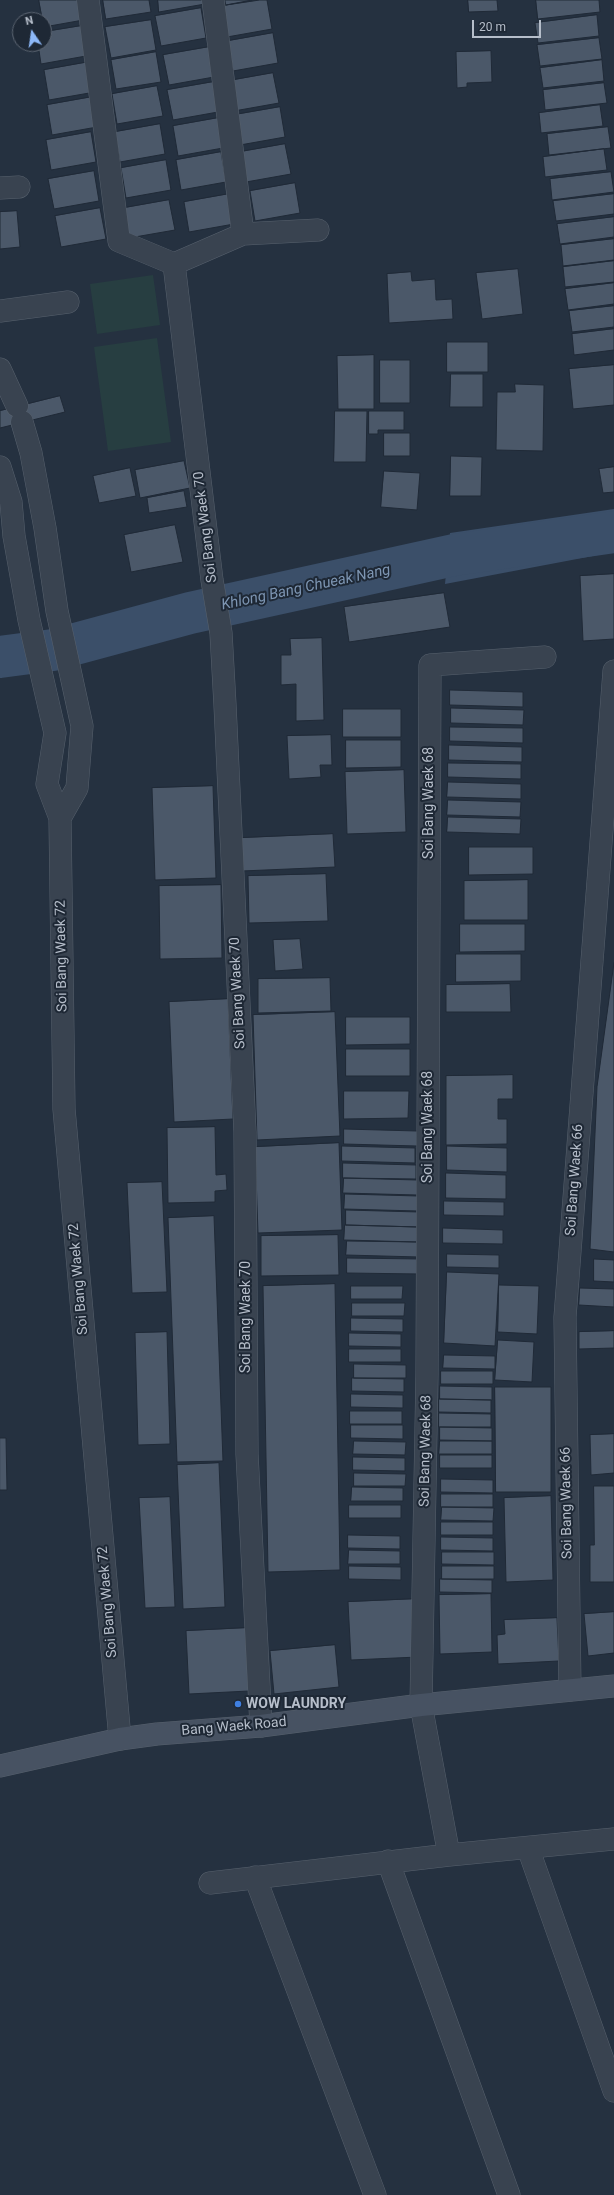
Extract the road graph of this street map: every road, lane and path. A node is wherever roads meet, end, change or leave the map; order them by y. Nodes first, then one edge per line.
1 (88, 0) edge
2 (213, 0) edge
3 (318, 230) dead end
4 (243, 234) junction
5 (174, 264) junction
6 (68, 302) dead end
7 (0, 311) edge
8 (0, 369) edge
9 (0, 467) edge
10 (545, 657) dead end
11 (614, 671) edge
12 (60, 818) junction
13 (614, 1686) edge
14 (570, 1690) junction
15 (421, 1705) junction
16 (261, 1726) junction
17 (120, 1739) junction
18 (0, 1766) edge
19 (614, 1840) edge
20 (528, 1848) junction
21 (449, 1855) junction
22 (388, 1861) junction
23 (255, 1877) junction
24 (210, 1883) dead end
25 (614, 2091) edge
26 (375, 2195) edge
27 (509, 2195) edge

1 - 5 street
2 - 4 street
3 - 4 street
4 - 5 street
5 - 16 street, Soi Bang Waek 70
6 - 7 street
8 - 12 street
9 - 12 street
10 - 15 street, Soi Bang Waek 68
11 - 14 street, Soi Bang Waek 66
12 - 17 street, Soi Bang Waek 72
13 - 14 main road, Bang Waek Road
14 - 15 main road, Bang Waek Road
15 - 16 main road, Bang Waek Road
15 - 21 street
16 - 17 main road, Bang Waek Road
17 - 18 main road, Bang Waek Road
19 - 20 street
20 - 21 street
20 - 25 street
21 - 22 street
22 - 23 street
22 - 27 street
23 - 24 street
23 - 26 street

